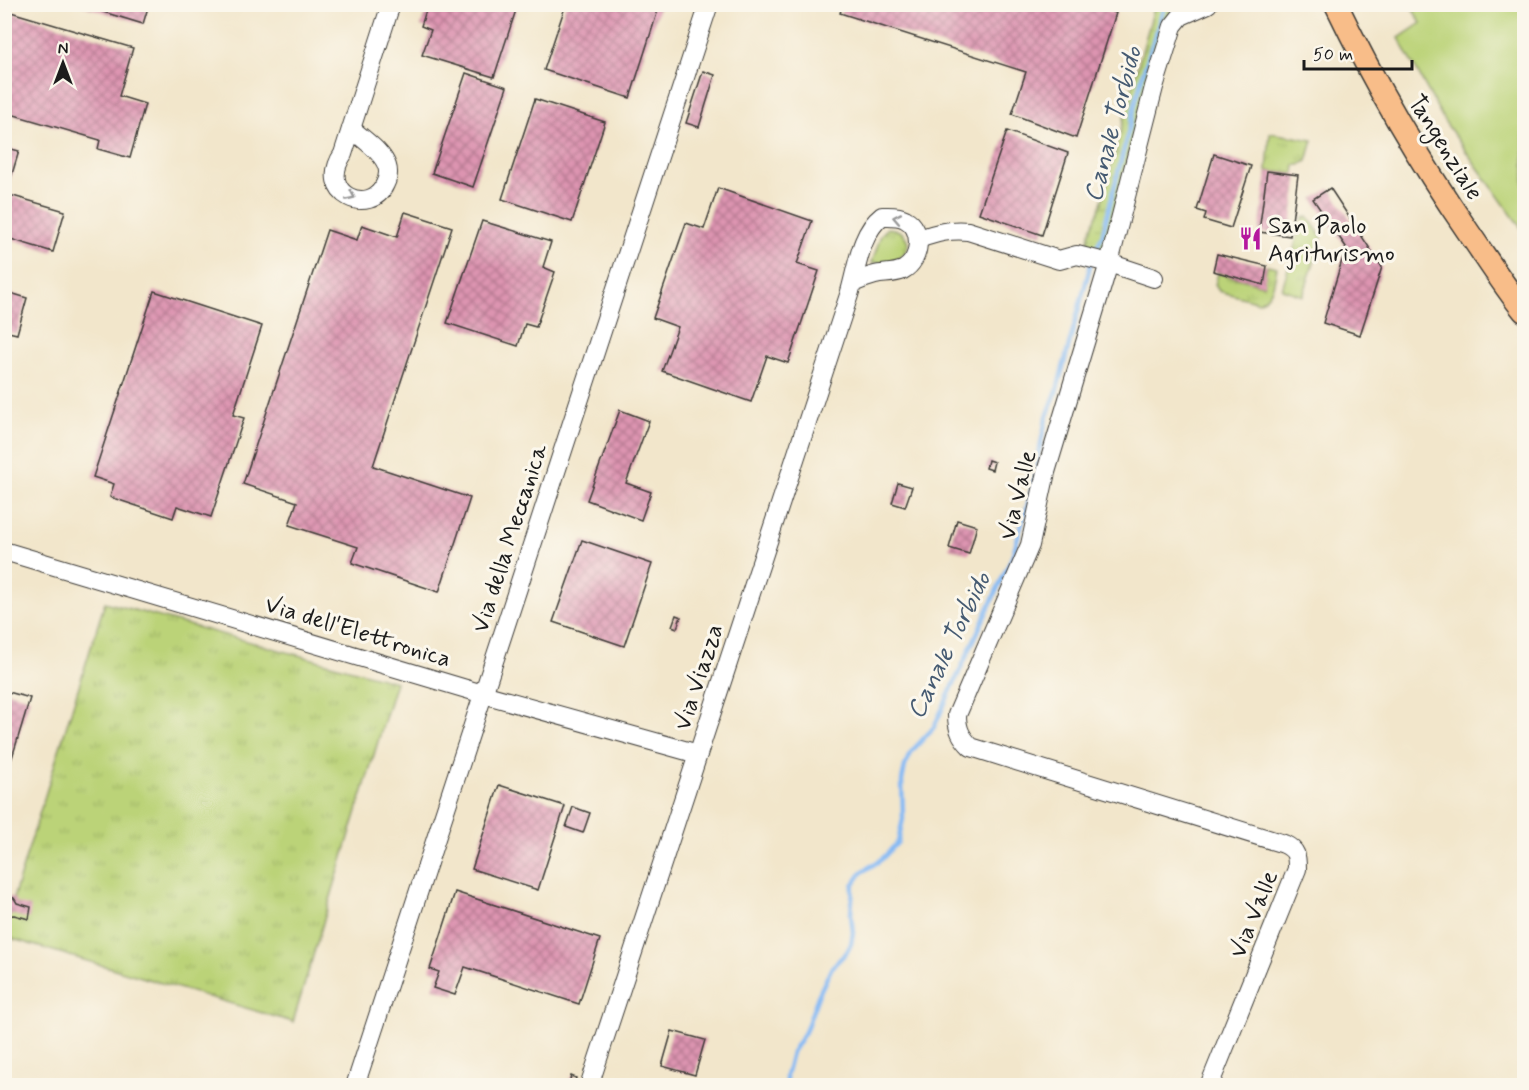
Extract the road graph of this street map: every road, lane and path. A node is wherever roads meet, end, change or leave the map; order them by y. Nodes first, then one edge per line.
1 (391, 4) edge
2 (708, 4) edge
3 (1208, 4) edge
4 (1336, 4) edge
5 (351, 128) dead end
6 (919, 239) junction
7 (1109, 263) junction
8 (1154, 278) dead end
9 (853, 283) junction
10 (1524, 311) edge
11 (4, 551) edge
12 (483, 694) junction
13 (698, 754) junction
14 (355, 1086) edge
15 (589, 1086) edge
16 (1209, 1086) edge

1 - 5 street
2 - 12 street, Via della Meccanica
3 - 7 street, Via Valle
4 - 10 main road, Tangenziale
6 - 7 street
6 - 9 street
6 -> 9 street, Via Viazza
7 - 8 street
7 - 16 street, Via Valle
9 - 13 street, Via Viazza
11 - 12 street, Via dell'Elettronica
12 - 13 street, Via dell'Elettronica
12 - 14 street, Via della Meccanica
13 - 15 street, Via Viazza

